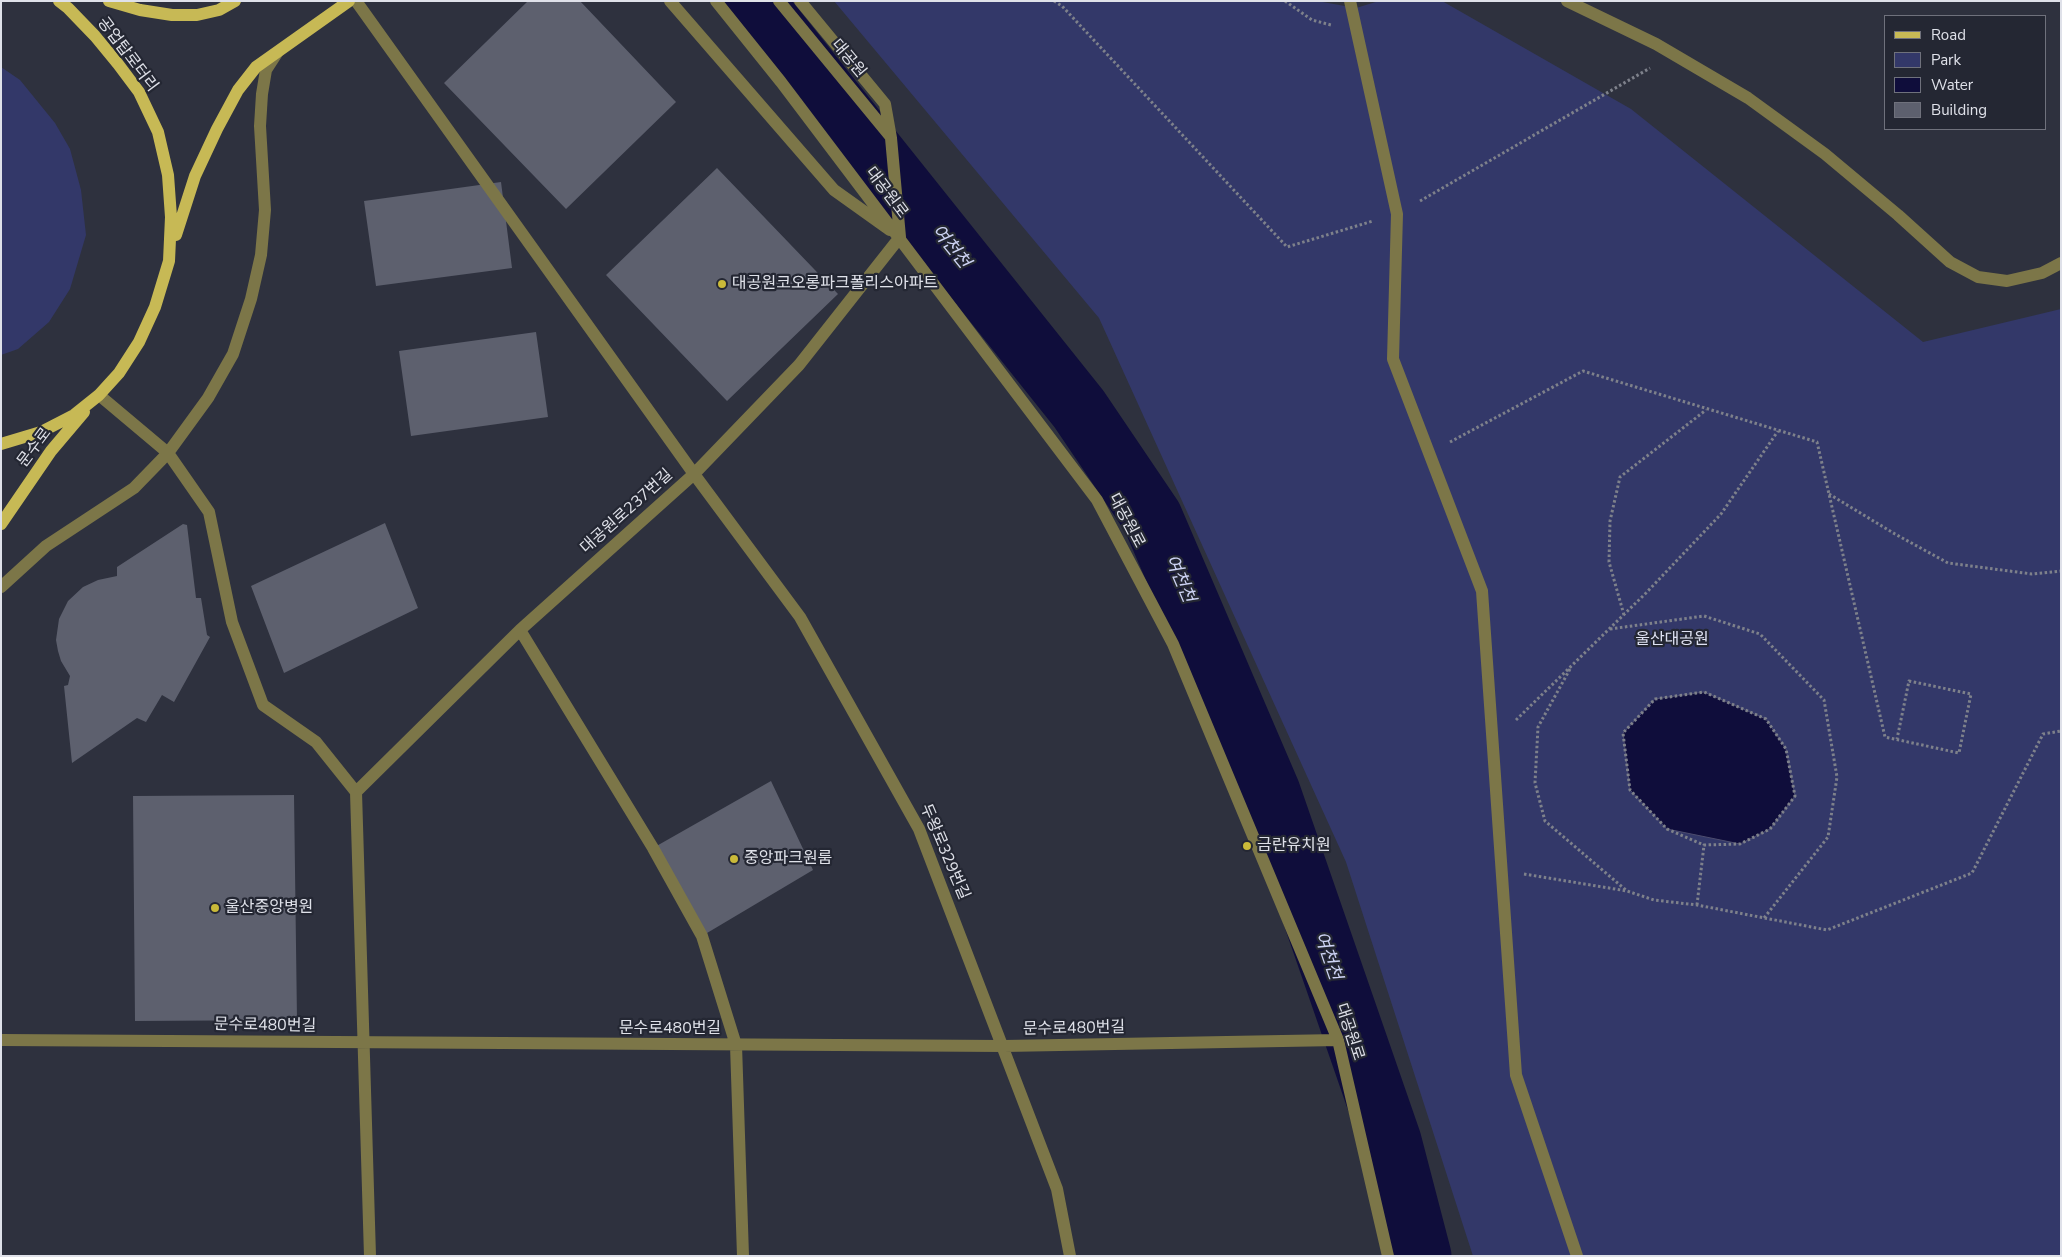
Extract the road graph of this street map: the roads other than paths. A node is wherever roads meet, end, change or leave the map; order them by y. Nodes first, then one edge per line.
1 (59, 1) edge
2 (70, 1) edge
3 (109, 1) edge
4 (235, 1) edge
5 (349, 1) edge
6 (356, 1) edge
7 (670, 1) edge
8 (716, 1) edge
9 (779, 1) edge
10 (800, 1) edge
11 (1350, 1) edge
12 (1567, 1) edge
13 (95, 36) junction
14 (278, 50) junction
15 (892, 138) junction
16 (900, 237) junction
17 (169, 261) junction
18 (2061, 263) edge
19 (99, 395) junction
20 (1, 444) edge
21 (168, 453) junction
22 (694, 474) junction
23 (1, 524) edge
24 (1, 587) edge
25 (520, 630) junction
26 (356, 792) junction
27 (1, 1040) edge
28 (1338, 1040) junction
29 (364, 1044) junction
30 (736, 1045) junction
31 (1004, 1046) junction
32 (370, 1256) edge
33 (743, 1256) edge
34 (1070, 1256) edge
35 (1388, 1256) edge
36 (1577, 1256) edge

1 - 13 main road, 공업탑로터리
2 - 13 main road
3 - 4 main road
5 - 14 main road
6 - 22 street, 두왕로329번길
7 - 16 street
8 - 16 street, 대공원로
9 - 15 street, 대공원
10 - 15 street
11 - 36 street
12 - 18 street
13 - 17 main road, 공업탑로터리
14 - 17 main road
14 - 21 street
15 - 16 street
16 - 22 street, 대공원로237번길
16 - 28 street, 대공원로
17 - 19 main road, 공업탑로터리
19 - 20 main road, 공업탑로터리
19 - 21 street
19 - 23 main road, 문수로
21 - 24 street
21 - 26 street
22 - 25 street, 대공원로237번길
22 - 31 street, 두왕로329번길
25 - 26 street, 대공원로237번길
25 - 30 street
26 - 29 street
27 - 29 street, 문수로480번길
28 - 31 street, 문수로480번길
28 - 35 street, 대공원로
29 - 30 street, 문수로480번길
29 - 32 street
30 - 31 street, 문수로480번길
30 - 33 street
31 - 34 street, 두왕로329번길

